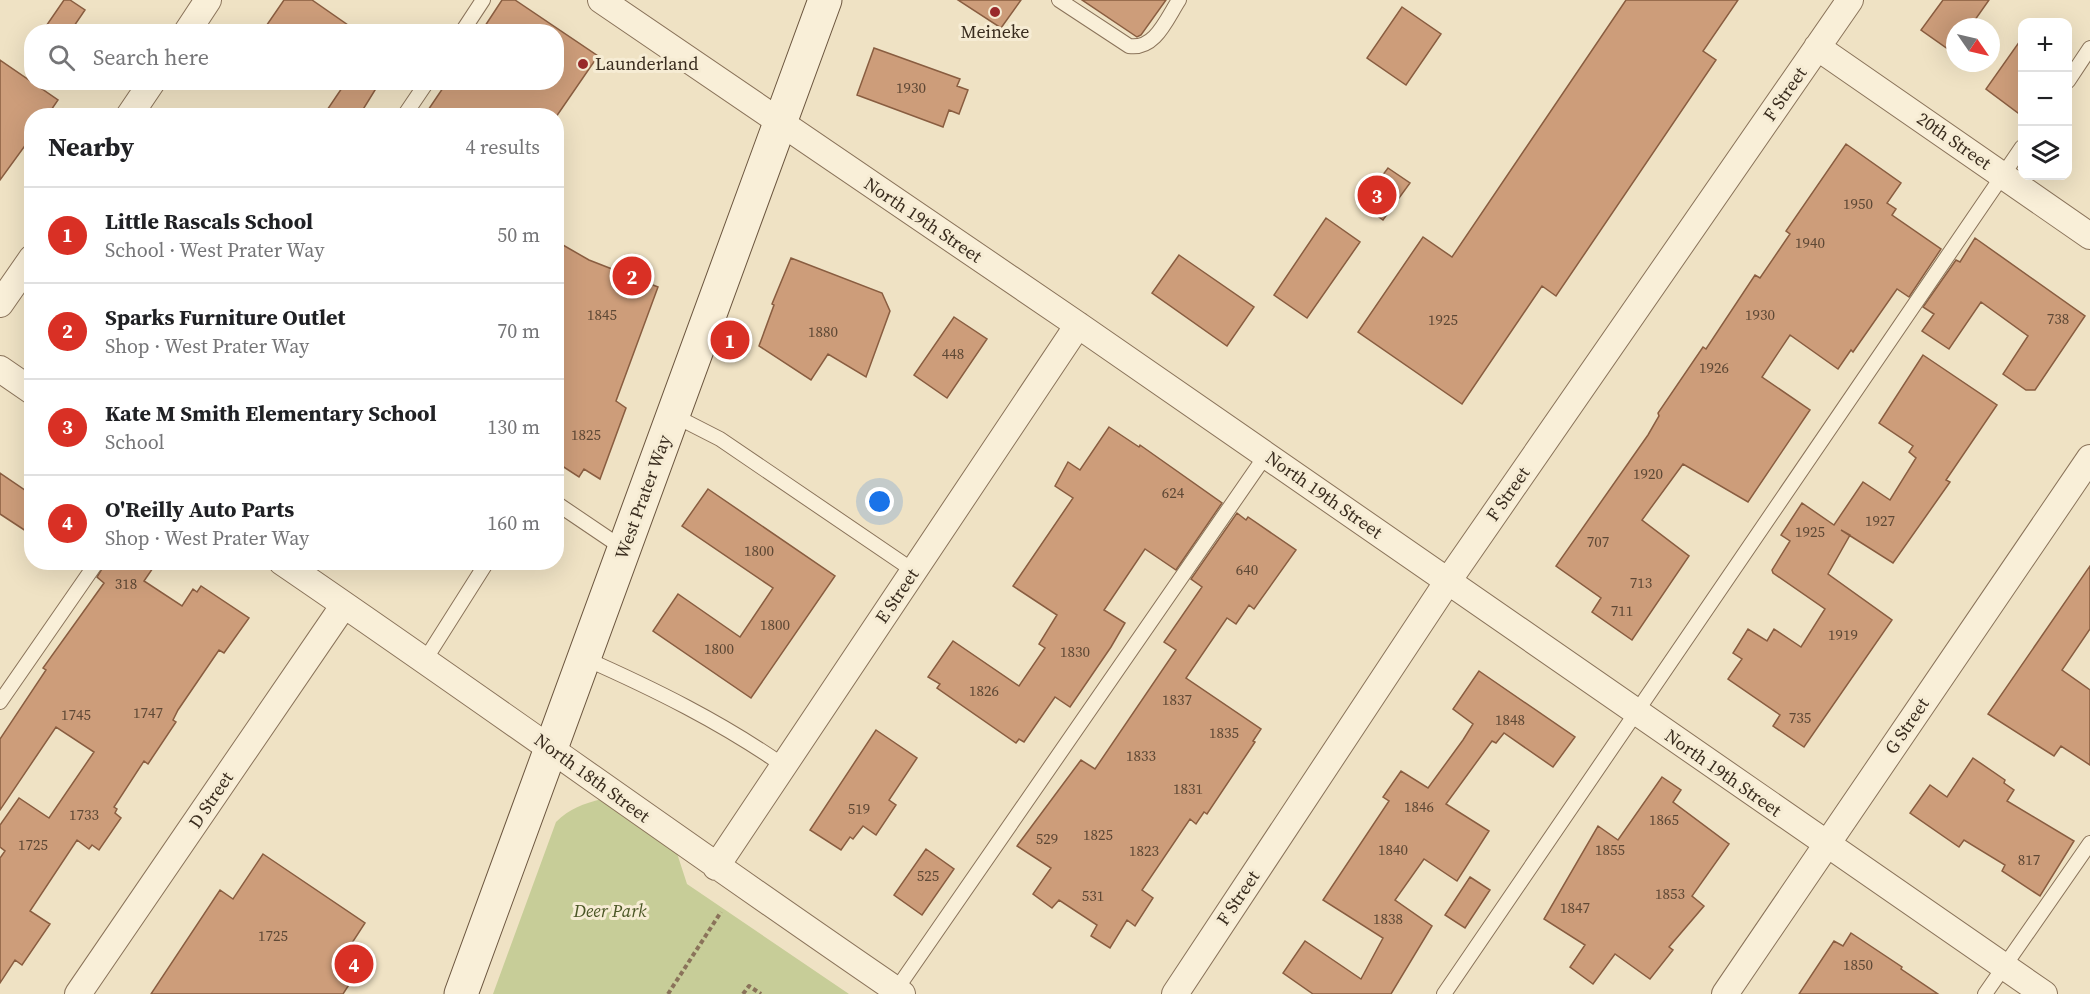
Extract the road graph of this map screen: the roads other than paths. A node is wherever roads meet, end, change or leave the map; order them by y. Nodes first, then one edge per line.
1 (208, 0) edge
2 (483, 0) edge
3 (601, 0) edge
4 (825, 0) edge
5 (1059, 0) edge
6 (1179, 0) edge
7 (1850, 0) edge
8 (192, 24) edge
9 (467, 24) edge
10 (1817, 47) junction
11 (2090, 48) edge
12 (2072, 74) edge
13 (147, 90) edge
14 (422, 90) edge
15 (134, 108) edge
16 (409, 108) edge
17 (780, 122) junction
18 (2018, 153) edge
19 (2003, 176) junction
20 (2090, 236) edge
21 (24, 270) edge
22 (0, 304) edge
23 (1078, 325) junction
24 (0, 369) edge
25 (24, 386) edge
26 (673, 415) junction
27 (1266, 455) junction
28 (2090, 458) edge
29 (564, 508) edge
30 (624, 549) junction
31 (91, 570) edge
32 (294, 570) edge
33 (482, 570) edge
34 (914, 571) junction
35 (1448, 581) junction
36 (344, 605) junction
37 (584, 658) junction
38 (425, 660) junction
39 (0, 702) edge
40 (1635, 712) junction
41 (551, 747) junction
42 (784, 766) junction
43 (2090, 843) edge
44 (1826, 845) junction
45 (716, 867) junction
46 (2004, 966) junction
47 (899, 992) edge
48 (78, 994) edge
49 (462, 994) edge
50 (1175, 994) edge
51 (1444, 994) edge
52 (1725, 994) edge
53 (1985, 994) edge
54 (2044, 994) edge

1 - 8 street
2 - 9 lane
3 - 17 street, North 19th Street
4 - 17 main road, West Prater Way
5 - 6 lane
7 - 10 street, F Street
10 - 19 street, 20th Street
10 - 35 street, F Street
11 - 12 lane
13 - 15 street
14 - 16 lane
17 - 23 street, North 19th Street
17 - 26 main road, West Prater Way
18 - 19 lane
19 - 20 street, 20th Street
19 - 40 lane
21 - 22 street
23 - 27 street, North 19th Street
23 - 34 street, E Street
24 - 25 street
26 - 30 main road, West Prater Way
26 - 34 lane
27 - 35 street, North 19th Street
27 - 47 lane
28 - 44 street, G Street
29 - 30 lane
30 - 37 main road, West Prater Way
31 - 39 lane
32 - 36 street, North 18th Street
33 - 38 lane
34 - 42 street, E Street
35 - 40 street, North 19th Street
35 - 50 street, F Street
36 - 38 street, North 18th Street
36 - 48 street, D Street
37 - 41 main road, West Prater Way
37 - 42 lane
38 - 41 street, North 18th Street
40 - 44 street, North 19th Street
40 - 51 lane
41 - 45 street, North 18th Street
41 - 49 main road, West Prater Way
42 - 45 street, E Street
43 - 46 lane
44 - 46 street, North 19th Street
44 - 52 street, G Street
45 - 47 street, North 18th Street
46 - 53 lane
46 - 54 street, North 19th Street

